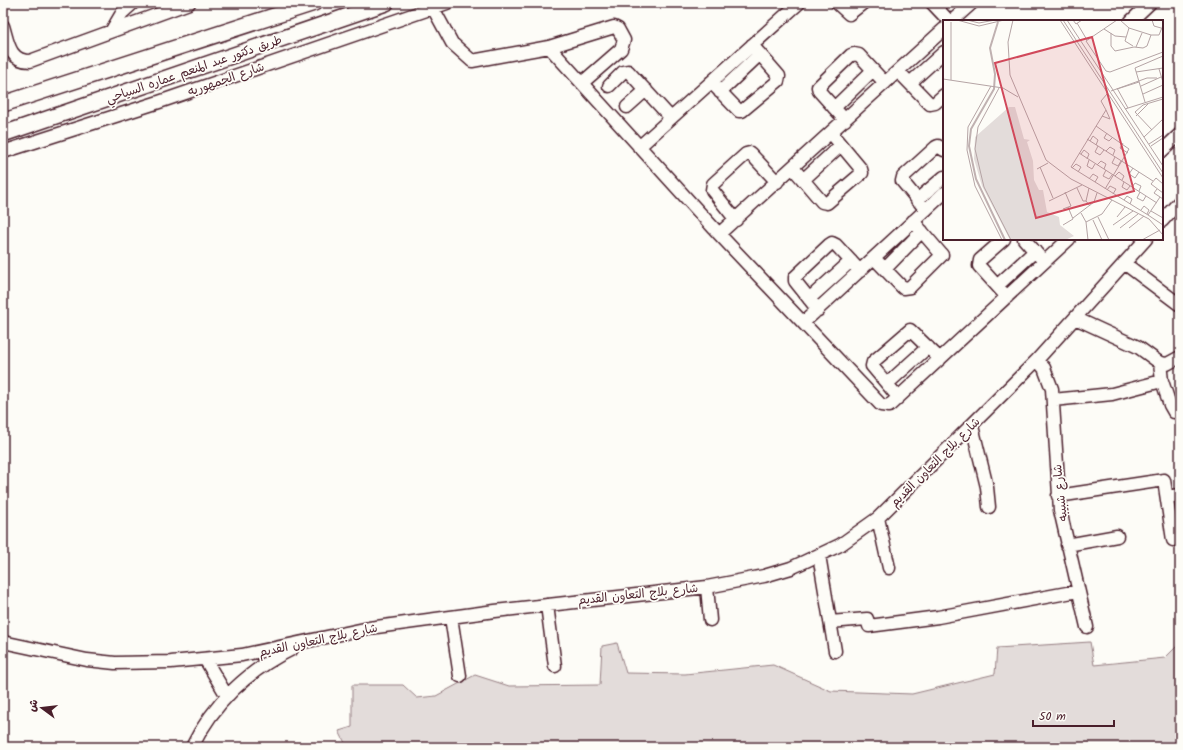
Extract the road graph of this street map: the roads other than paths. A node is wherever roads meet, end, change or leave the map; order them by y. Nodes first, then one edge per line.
1 (133, 3) edge
2 (189, 3) edge
3 (386, 3) edge
4 (447, 3) edge
5 (799, 3) edge
6 (837, 3) edge
7 (863, 3) edge
8 (932, 3) edge
9 (972, 3) edge
10 (1148, 4) edge
11 (302, 6) edge
12 (431, 6) edge
13 (948, 20) edge
14 (953, 20) edge
15 (1135, 20) edge
16 (3, 26) edge
17 (112, 30) junction
18 (304, 31) junction
19 (943, 33) edge
20 (6, 46) edge
21 (549, 47) junction
22 (756, 50) junction
23 (943, 53) edge
24 (873, 70) junction
25 (898, 71) junction
26 (711, 82) junction
27 (582, 83) junction
28 (885, 83) junction
29 (910, 83) junction
30 (609, 86) dead end
31 (646, 90) junction
32 (720, 92) junction
33 (943, 96) edge
34 (3, 104) edge
35 (627, 107) dead end
36 (834, 108) junction
37 (670, 117) junction
38 (845, 120) junction
39 (831, 132) junction
40 (3, 134) edge
41 (1180, 134) edge
42 (841, 145) junction
43 (639, 147) junction
44 (943, 149) edge
45 (1163, 150) edge
46 (3, 152) edge
47 (792, 168) junction
48 (943, 178) edge
49 (803, 180) junction
50 (777, 182) junction
51 (943, 194) edge
52 (917, 200) junction
53 (1180, 201) edge
54 (926, 210) junction
55 (736, 220) junction
56 (1163, 220) edge
57 (913, 221) junction
58 (922, 231) junction
59 (720, 234) junction
60 (1003, 240) edge
61 (1025, 240) edge
62 (1068, 240) edge
63 (1145, 240) edge
64 (1035, 251) junction
65 (874, 258) junction
66 (851, 261) junction
67 (1045, 261) junction
68 (1124, 263) junction
69 (885, 269) junction
70 (860, 271) junction
71 (997, 286) junction
72 (1007, 297) junction
73 (809, 299) junction
74 (1180, 304) edge
75 (818, 310) junction
76 (1075, 318) junction
77 (804, 322) junction
78 (928, 347) junction
79 (1180, 357) edge
80 (940, 359) junction
81 (1037, 360) junction
82 (1160, 363) junction
83 (1162, 381) junction
84 (887, 384) junction
85 (898, 397) junction
86 (1053, 400) junction
87 (1180, 412) edge
88 (972, 426) junction
89 (1180, 495) edge
90 (1058, 496) junction
91 (1167, 497) junction
92 (989, 507) dead end
93 (878, 518) junction
94 (1117, 536) dead end
95 (1173, 540) dead end
96 (1067, 545) junction
97 (819, 555) junction
98 (889, 568) dead end
99 (707, 587) junction
100 (1078, 591) junction
101 (547, 605) junction
102 (451, 617) junction
103 (710, 620) dead end
104 (830, 622) junction
105 (1087, 627) dead end
106 (3, 642) edge
107 (310, 642) junction
108 (835, 651) dead end
109 (205, 659) junction
110 (555, 666) dead end
111 (460, 676) dead end
112 (227, 696) junction
113 (192, 747) edge

1 - 17 street
2 - 17 street
3 - 18 main road, طريق دكتور عبد المنعم عماره السياحي
4 - 12 street, شارع الجمهوريه
5 - 22 street
6 - 7 street
8 - 13 street
9 - 14 street
10 - 15 street
11 - 18 main road
11 - 34 main road, طريق دكتور عبد المنعم عماره السياحي
12 - 21 street
12 - 46 street, شارع الجمهوريه
16 - 20 street
17 - 20 street
18 - 40 main road, طريق دكتور عبد المنعم عماره السياحي
19 - 25 street
21 - 27 street
21 - 27 street
22 - 26 street
22 - 32 street
22 - 32 street
23 - 29 street
24 - 28 street
24 - 36 street
24 - 36 street
25 - 28 street
25 - 29 street
26 - 32 street
26 - 37 street
27 - 43 street
28 - 38 street
29 - 33 street
30 - 31 street
31 - 35 street
31 - 37 street
36 - 38 street
37 - 43 street
38 - 39 street
39 - 42 street
39 - 47 street
41 - 45 street
42 - 49 street
42 - 49 street
43 - 59 street
44 - 52 street
47 - 49 street
47 - 50 street
48 - 52 street
50 - 55 street
50 - 55 street
51 - 54 street
52 - 54 street
53 - 56 street
54 - 57 street
55 - 59 street
57 - 58 street
57 - 65 street
58 - 69 street
58 - 69 street
59 - 77 street
60 - 71 street
61 - 64 street
62 - 67 street
63 - 68 street, شارع بلاج التعاون القديم
64 - 67 street
64 - 71 street
65 - 69 street
65 - 70 street
66 - 70 street
66 - 73 street
66 - 73 street
67 - 72 street
68 - 74 street
68 - 76 street, شارع بلاج التعاون القديم
70 - 75 street
71 - 72 street
72 - 80 street
73 - 75 street
75 - 77 street
76 - 81 street, شارع بلاج التعاون القديم
76 - 82 street
77 - 85 street
78 - 80 street
78 - 84 street
78 - 84 street
79 - 82 street
80 - 85 street
81 - 86 street, شارع شبيبه
81 - 88 street, شارع بلاج التعاون القديم
82 - 83 street
83 - 86 street
83 - 87 street
84 - 85 street
86 - 90 street, شارع شبيبه
88 - 92 street
88 - 93 street, شارع بلاج التعاون القديم
89 - 91 street
90 - 91 street
90 - 96 street, شارع شبيبه
91 - 95 street
93 - 97 street, شارع بلاج التعاون القديم
93 - 98 street
94 - 96 street
96 - 100 street, شارع شبيبه
97 - 99 street, شارع بلاج التعاون القديم
97 - 104 street
99 - 101 street, شارع بلاج التعاون القديم
99 - 103 street
100 - 104 street
100 - 105 street, شارع شبيبه
101 - 102 street, شارع بلاج التعاون القديم
101 - 110 street
102 - 107 street, شارع بلاج التعاون القديم
102 - 111 street
104 - 108 street
106 - 109 street, شارع بلاج التعاون القديم
107 - 109 street, شارع بلاج التعاون القديم
107 - 112 street
109 - 112 street
112 - 113 street

